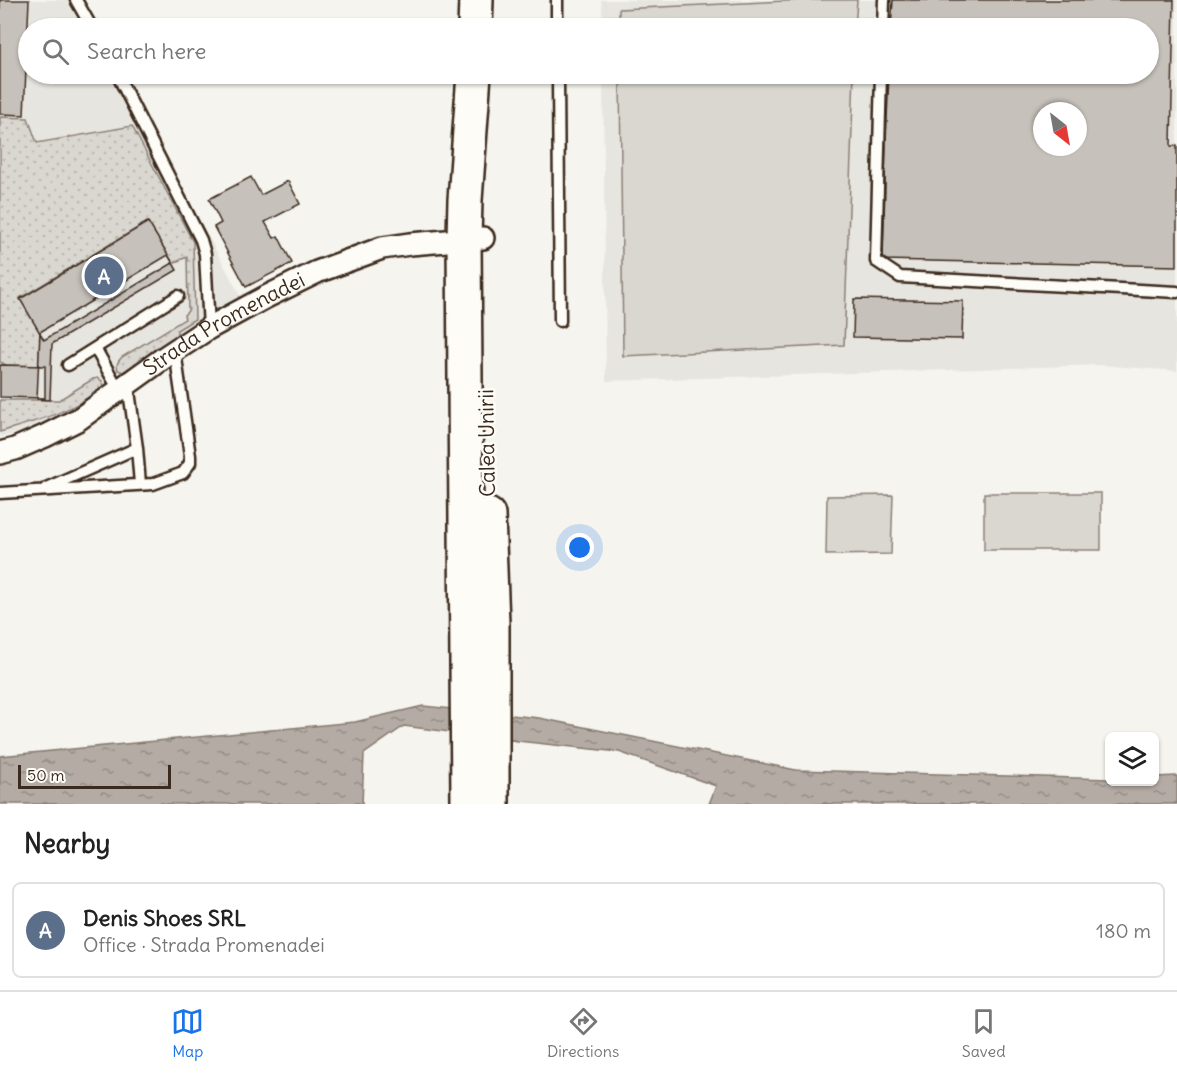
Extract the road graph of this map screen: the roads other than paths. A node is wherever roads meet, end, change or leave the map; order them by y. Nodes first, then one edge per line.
1 (76, 0) edge
2 (476, 0) edge
3 (557, 0) edge
4 (884, 0) edge
5 (86, 18) edge
6 (475, 18) edge
7 (557, 18) edge
8 (883, 18) edge
9 (122, 84) edge
10 (474, 84) edge
11 (558, 84) edge
12 (881, 84) edge
13 (474, 238) junction
14 (1177, 292) edge
15 (178, 296) dead end
16 (560, 321) dead end
17 (208, 328) junction
18 (96, 348) junction
19 (175, 351) junction
20 (68, 365) dead end
21 (124, 387) junction
22 (137, 448) junction
23 (0, 453) edge
24 (140, 484) junction
25 (40, 491) junction
26 (0, 493) edge
27 (480, 623) junction
28 (468, 804) edge
29 (492, 804) edge

1 - 5 lane
2 - 6 main road
3 - 7 lane
4 - 8 lane
9 - 17 lane
10 - 13 main road, Calea Unirii
11 - 16 lane
12 - 14 lane
13 - 17 street, Strada Promenadei
13 - 27 main road, Calea Unirii
15 - 18 lane
17 - 19 street, Strada Promenadei
18 - 20 lane
18 - 21 lane
19 - 21 street, Strada Promenadei
19 - 24 lane
21 - 22 lane
21 - 23 street, Strada Promenadei
22 - 24 lane
22 - 25 lane
24 - 25 lane
25 - 26 lane
27 - 28 main road, Calea Unirii
27 - 29 main road, Calea Unirii

